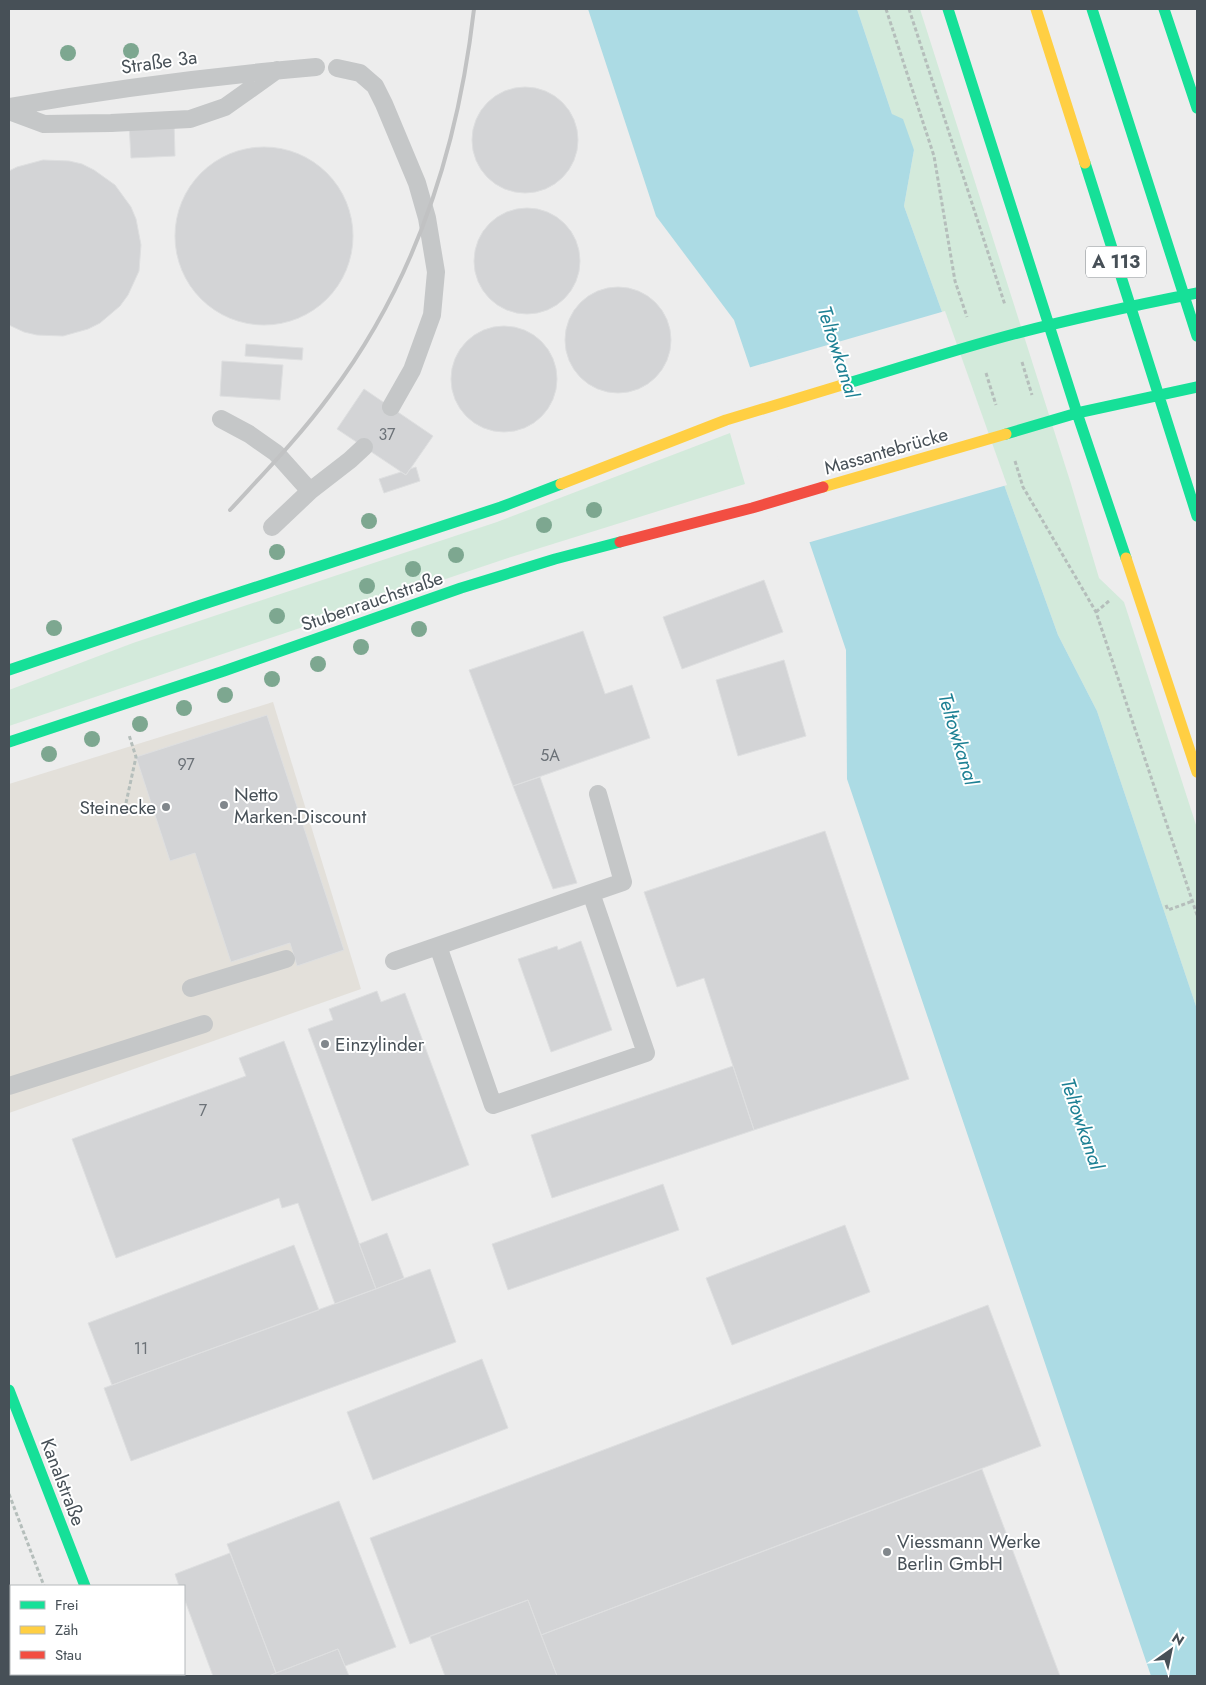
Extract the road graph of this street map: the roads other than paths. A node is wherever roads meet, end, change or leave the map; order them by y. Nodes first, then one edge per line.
1 (948, 9) edge
2 (1036, 9) edge
3 (1092, 9) edge
4 (1164, 9) edge
5 (316, 67) dead end
6 (337, 68) dead end
7 (276, 70) junction
8 (9, 107) edge
9 (1197, 108) edge
10 (9, 111) edge
11 (1197, 293) edge
12 (1049, 327) junction
13 (1197, 336) edge
14 (1197, 387) edge
15 (390, 407) dead end
16 (1077, 413) junction
17 (220, 419) dead end
18 (364, 447) dead end
19 (310, 491) junction
20 (752, 508) joint
21 (1197, 516) edge
22 (272, 527) dead end
23 (9, 670) edge
24 (9, 742) edge
25 (1197, 772) edge
26 (598, 794) dead end
27 (591, 893) junction
28 (438, 946) junction
29 (286, 959) dead end
30 (394, 960) dead end
31 (191, 988) dead end
32 (204, 1024) dead end
33 (9, 1086) edge
34 (9, 1390) edge
35 (84, 1585) edge

1 - 12 main road
2 - 21 main road, A 113
3 - 13 main road, A 113
4 - 9 main road
5 - 7 lane, Straße 3a
6 - 15 lane
7 - 8 lane, Straße 3a
7 - 10 lane
11 - 12 main road
12 - 16 main road
12 - 23 main road
14 - 16 main road
16 - 20 main road, Massantebrücke
16 - 25 main road
17 - 19 lane
18 - 19 lane
19 - 22 lane
20 - 24 main road, Stubenrauchstraße
26 - 27 lane
27 - 28 lane
27 - 28 lane
28 - 30 lane
29 - 31 lane
32 - 33 lane
34 - 35 main road, Kanalstraße

